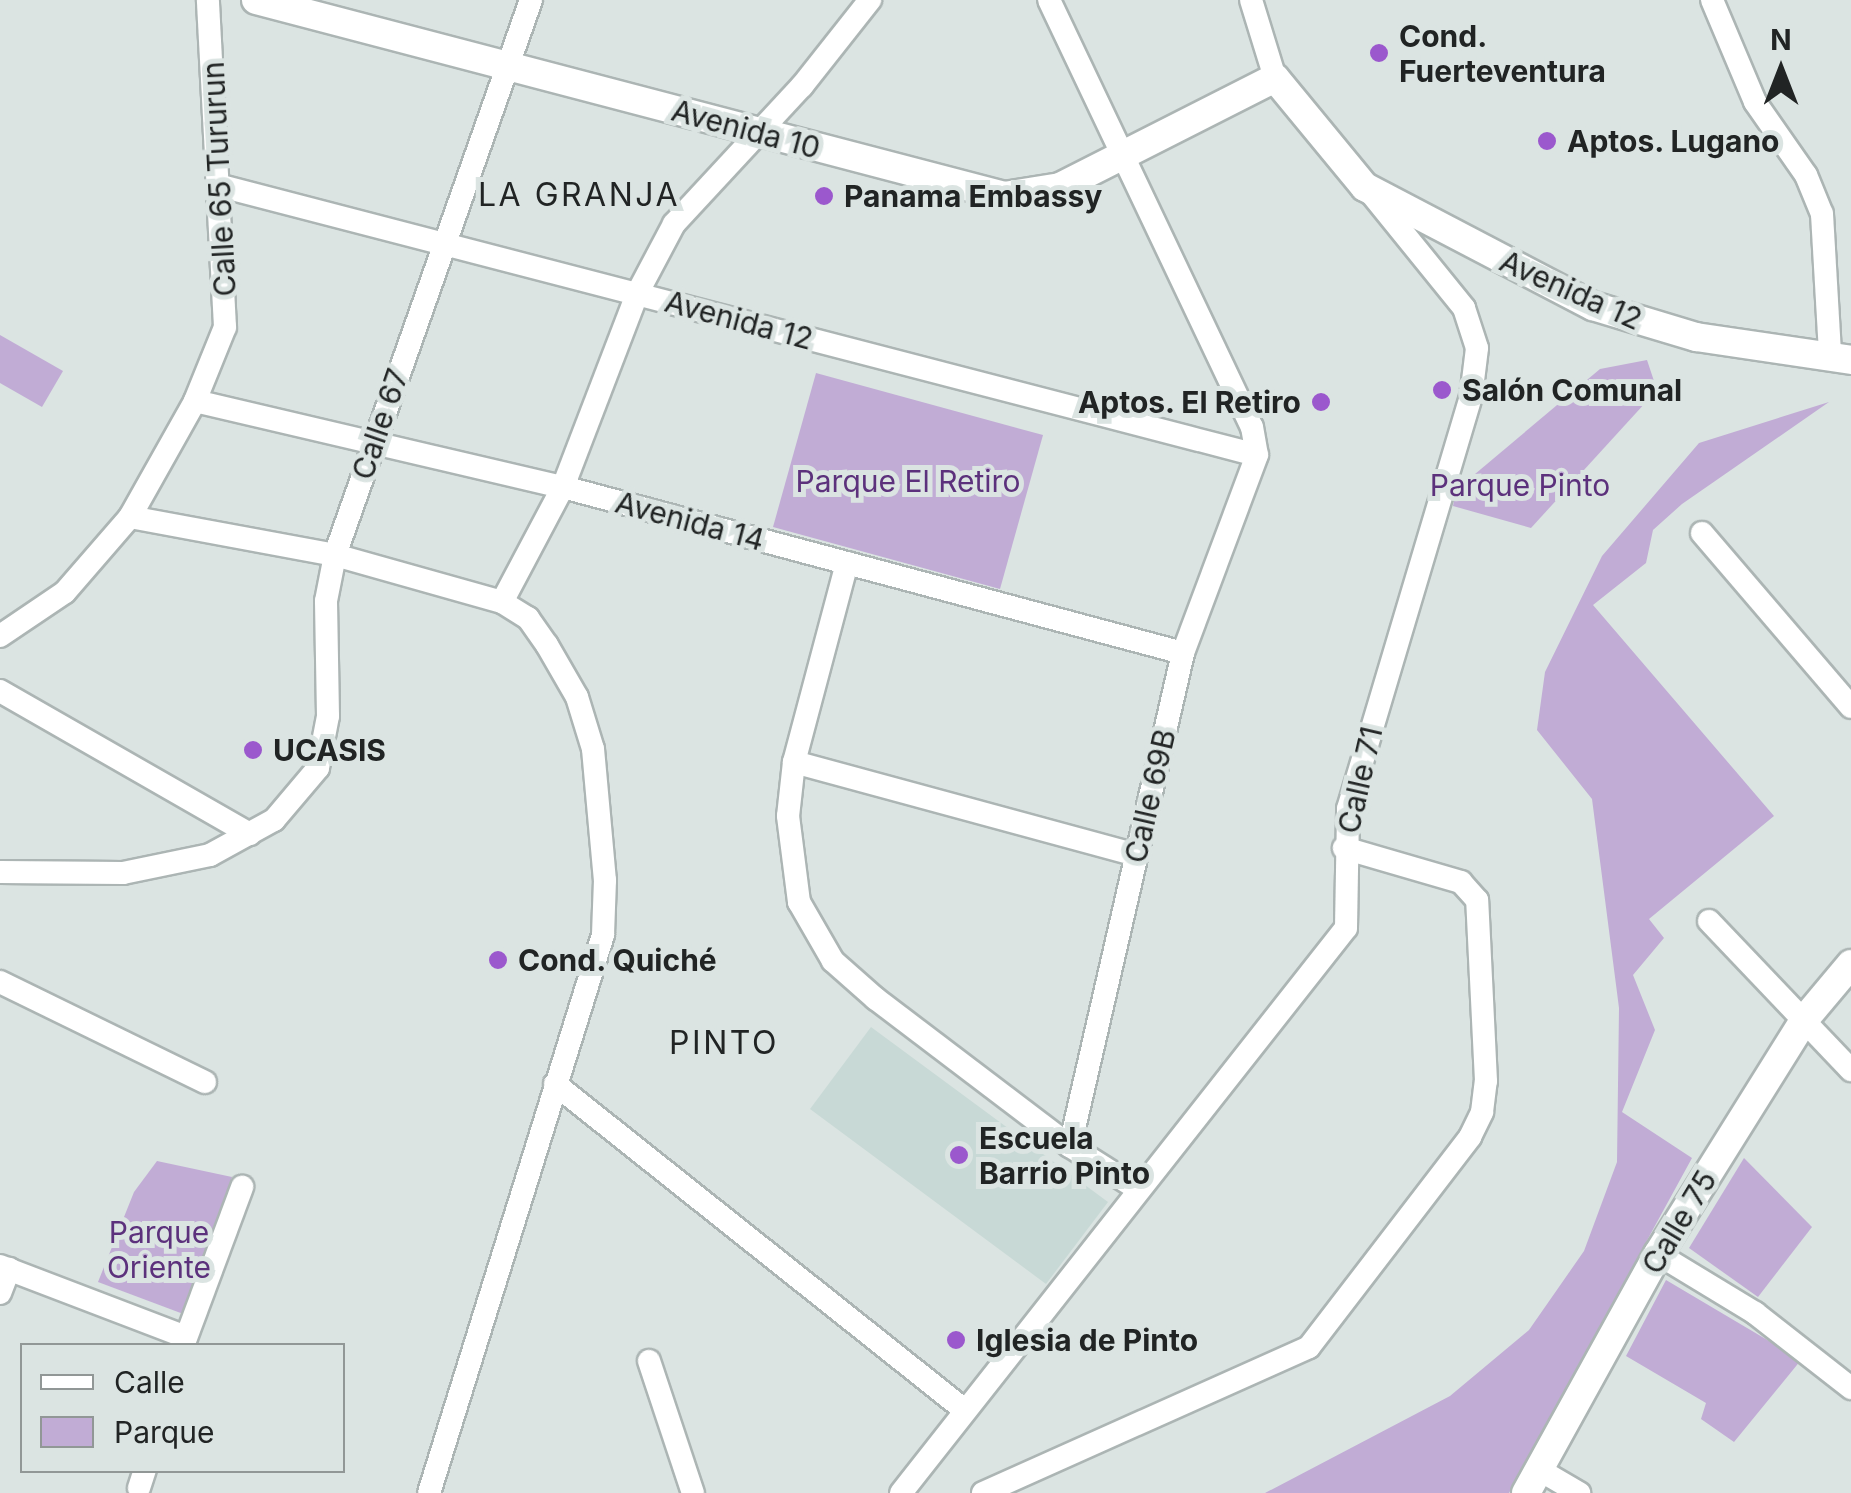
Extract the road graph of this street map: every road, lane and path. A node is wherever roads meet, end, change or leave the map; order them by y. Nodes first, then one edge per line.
1 (208, 0) edge
2 (256, 0) edge
3 (531, 0) edge
4 (870, 0) edge
5 (1050, 0) edge
6 (1252, 0) edge
7 (1712, 0) edge
8 (506, 64) junction
9 (1275, 78) junction
10 (756, 132) junction
11 (1123, 158) junction
12 (221, 186) junction
13 (1365, 186) junction
14 (444, 244) junction
15 (637, 294) junction
16 (1840, 357) edge
17 (195, 401) junction
18 (373, 440) junction
19 (1257, 454) junction
20 (564, 487) junction
21 (130, 517) junction
22 (1702, 533) dead end
23 (335, 555) junction
24 (847, 563) junction
25 (502, 602) junction
26 (0, 636) edge
27 (1183, 653) junction
28 (0, 691) edge
29 (1851, 707) edge
30 (794, 762) junction
31 (250, 834) junction
32 (1344, 848) junction
33 (1136, 856) junction
34 (0, 872) edge
35 (1709, 921) dead end
36 (1851, 964) edge
37 (0, 982) edge
38 (1804, 1020) junction
39 (1851, 1070) edge
40 (205, 1082) dead end
41 (554, 1084) junction
42 (1070, 1146) junction
43 (242, 1187) dead end
44 (1138, 1189) junction
45 (1658, 1254) junction
46 (4, 1267) edge
47 (0, 1293) edge
48 (184, 1341) edge
49 (649, 1361) dead end
50 (1851, 1388) edge
51 (962, 1408) junction
52 (1532, 1481) edge
53 (429, 1493) edge
54 (693, 1493) edge
55 (901, 1493) edge
56 (983, 1493) edge
57 (1579, 1493) edge

1 - 12 street, Calle 65 Tururun
2 - 8 street, Avenida 10
3 - 8 street, Calle 67
4 - 10 street
5 - 11 street
6 - 9 street, Calle 71
7 - 16 street
8 - 10 street, Avenida 10
8 - 14 street, Calle 67
9 - 11 street, Avenida 10
9 - 13 street, Calle 71
10 - 11 street, Avenida 10
10 - 15 street
11 - 19 street
12 - 14 street, Avenida 12
12 - 17 street, Calle 65 Tururun
13 - 16 street, Avenida 12
13 - 32 street, Calle 71
14 - 15 street, Avenida 12
14 - 18 street, Calle 67
15 - 19 street, Avenida 12
15 - 20 street
17 - 18 street, Avenida 14
17 - 21 street, Calle 65 Tururun
18 - 20 street, Avenida 14
18 - 23 street, Calle 67
19 - 27 street, Calle 69B
20 - 24 street, Avenida 14
20 - 25 street
21 - 23 street
21 - 26 street, Calle 65 Tururun
22 - 29 street
23 - 25 street
23 - 31 street, Calle 67
24 - 27 street, Avenida 14
24 - 30 street
25 - 41 street
27 - 33 street, Calle 69B
28 - 31 street
30 - 33 street
30 - 42 street
31 - 34 street, Calle 67
32 - 44 street, Calle 71
32 - 56 street
33 - 42 street, Calle 69B
35 - 38 street
36 - 38 street, Calle 75
37 - 40 street
38 - 39 street
38 - 45 street, Calle 75
41 - 51 street
41 - 53 street
42 - 44 street
43 - 48 street
44 - 51 street, Calle 71
45 - 50 street
45 - 52 street, Calle 75
46 - 47 street
46 - 48 street
49 - 54 street
51 - 55 street, Calle 71
52 - 57 street

